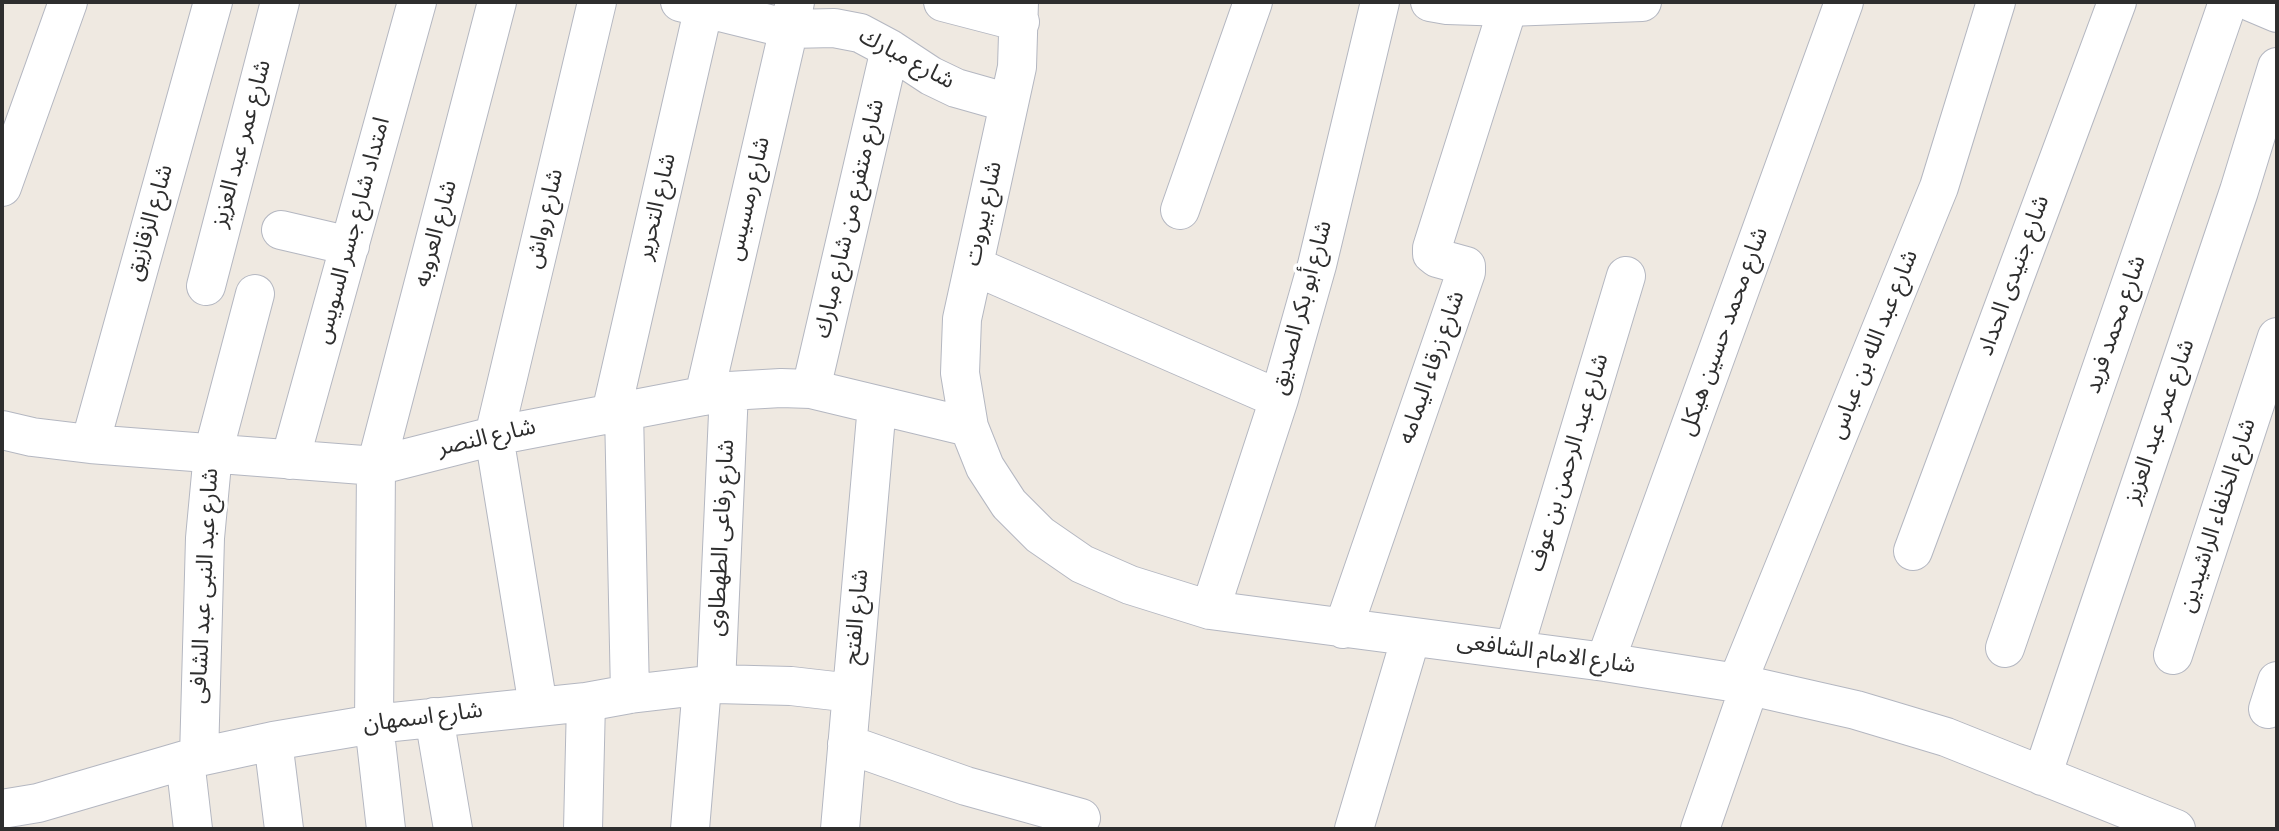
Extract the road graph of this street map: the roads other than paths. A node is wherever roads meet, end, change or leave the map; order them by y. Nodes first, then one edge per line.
1 (68, 2) edge
2 (213, 2) edge
3 (280, 2) edge
4 (416, 2) edge
5 (497, 2) edge
6 (597, 2) edge
7 (943, 2) edge
8 (1253, 2) edge
9 (1380, 2) edge
10 (1642, 2) edge
11 (1844, 2) edge
12 (1996, 2) edge
13 (2117, 2) edge
14 (2228, 2) edge
15 (2251, 2) edge
16 (1442, 3) edge
17 (695, 4) edge
18 (1570, 4) edge
19 (1508, 7) junction
20 (1020, 12) edge
21 (2277, 13) edge
22 (792, 15) edge
23 (890, 49) junction
24 (2277, 67) edge
25 (1009, 103) junction
26 (2, 187) edge
27 (1180, 210) dead end
28 (281, 230) dead end
29 (350, 246) junction
30 (974, 266) junction
31 (1626, 276) dead end
32 (206, 286) dead end
33 (255, 294) dead end
34 (2277, 337) edge
35 (811, 389) junction
36 (716, 393) junction
37 (1279, 399) junction
38 (877, 405) junction
39 (617, 412) junction
40 (969, 427) junction
41 (2, 430) edge
42 (494, 436) junction
43 (90, 444) junction
44 (213, 453) junction
45 (290, 460) junction
46 (376, 466) junction
47 (1913, 551) dead end
48 (1210, 610) junction
49 (1343, 629) junction
50 (1411, 637) junction
51 (2005, 648) dead end
52 (1514, 649) junction
53 (2173, 655) dead end
54 (1605, 662) junction
55 (1744, 684) junction
56 (709, 685) junction
57 (852, 693) junction
58 (630, 694) junction
59 (586, 702) junction
60 (538, 706) junction
61 (434, 717) junction
62 (374, 724) junction
63 (273, 741) junction
64 (847, 744) junction
65 (192, 759) junction
66 (2042, 776) junction
67 (27, 814) edge
68 (1081, 817) dead end
69 (2157, 826) edge
70 (193, 829) edge
71 (285, 829) edge
72 (386, 829) edge
73 (453, 829) edge
74 (583, 829) edge
75 (690, 829) edge
76 (840, 829) edge
77 (1354, 829) edge
78 (1700, 829) edge

1 - 26 street
2 - 43 street, شارع الزقازيق
3 - 32 street, شارع عمر عبد العزيز
4 - 29 street, امتداد شارع جسر السويس
5 - 46 street, شارع العروبه
6 - 42 street, شارع رواش
7 - 20 street
8 - 27 street
9 - 37 street, شارع أبو بكر الصديق
10 - 18 street
11 - 54 street, شارع محمد حسين هيكل
12 - 55 street, شارع عبد الله بن عباس
13 - 47 street, شارع جنيدى الحداد
14 - 51 street, شارع محمد فريد
15 - 21 street
16 - 19 street
17 - 22 street, شارع مبارك
17 - 39 street, شارع التحرير
18 - 19 street
19 - 49 street, شارع زرقاء اليمامه
20 - 25 street, شارع بيروت
22 - 23 street, شارع مبارك
22 - 36 street, شارع رمسيس
23 - 25 street, شارع مبارك
23 - 35 street, شارع متفرع من شارع مبارك
24 - 66 street, شارع عمر عبد العزيز
25 - 30 street, شارع بيروت
28 - 29 street
29 - 45 street, امتداد شارع جسر السويس
30 - 37 street
30 - 40 street, شارع بيروت
31 - 52 street, شارع عبد الرحمن بن عوف
33 - 44 street, شارع عبد النبى عبد الشافى
34 - 53 street, شارع الخلفاء الراشيدين
35 - 36 street, شارع النصر
35 - 38 street, شارع النصر
36 - 39 street, شارع النصر
36 - 56 street, شارع رفاعى الطهطاوى
37 - 48 street, شارع أبو بكر الصديق
38 - 40 street, شارع النصر
38 - 57 street, شارع الفتح
39 - 42 street, شارع النصر
39 - 58 street, شارع التحرير
40 - 48 street, شارع الامام الشافعى
41 - 43 street, شارع النصر
42 - 46 street, شارع النصر
42 - 60 street
43 - 44 street, شارع النصر
44 - 45 street, شارع النصر
44 - 65 street, شارع عبد النبى عبد الشافى
45 - 46 street, شارع النصر
46 - 62 street, شارع العروبه
48 - 49 street, شارع الامام الشافعى
49 - 50 street, شارع الامام الشافعى
50 - 52 street, شارع الامام الشافعى
50 - 77 street
52 - 54 street, شارع الامام الشافعى
54 - 55 street, شارع الامام الشافعى
55 - 66 street, شارع الامام الشافعى
55 - 78 street, شارع عبد الله بن عباس
56 - 57 street, شارع اسمهان
56 - 58 street, شارع اسمهان
56 - 75 street, شارع رفاعى الطهطاوى
57 - 64 street, شارع الفتح
58 - 59 street, شارع اسمهان
59 - 60 street, شارع اسمهان
59 - 74 street
60 - 61 street, شارع اسمهان
61 - 62 street, شارع اسمهان
61 - 73 street
62 - 63 street, شارع اسمهان
62 - 72 street, شارع العروبه
63 - 65 street, شارع اسمهان
63 - 71 street
64 - 68 street
64 - 76 street, شارع الفتح
65 - 67 street, شارع اسمهان
65 - 70 street, شارع عبد النبى عبد الشافى
66 - 69 street, شارع الامام الشافعى

